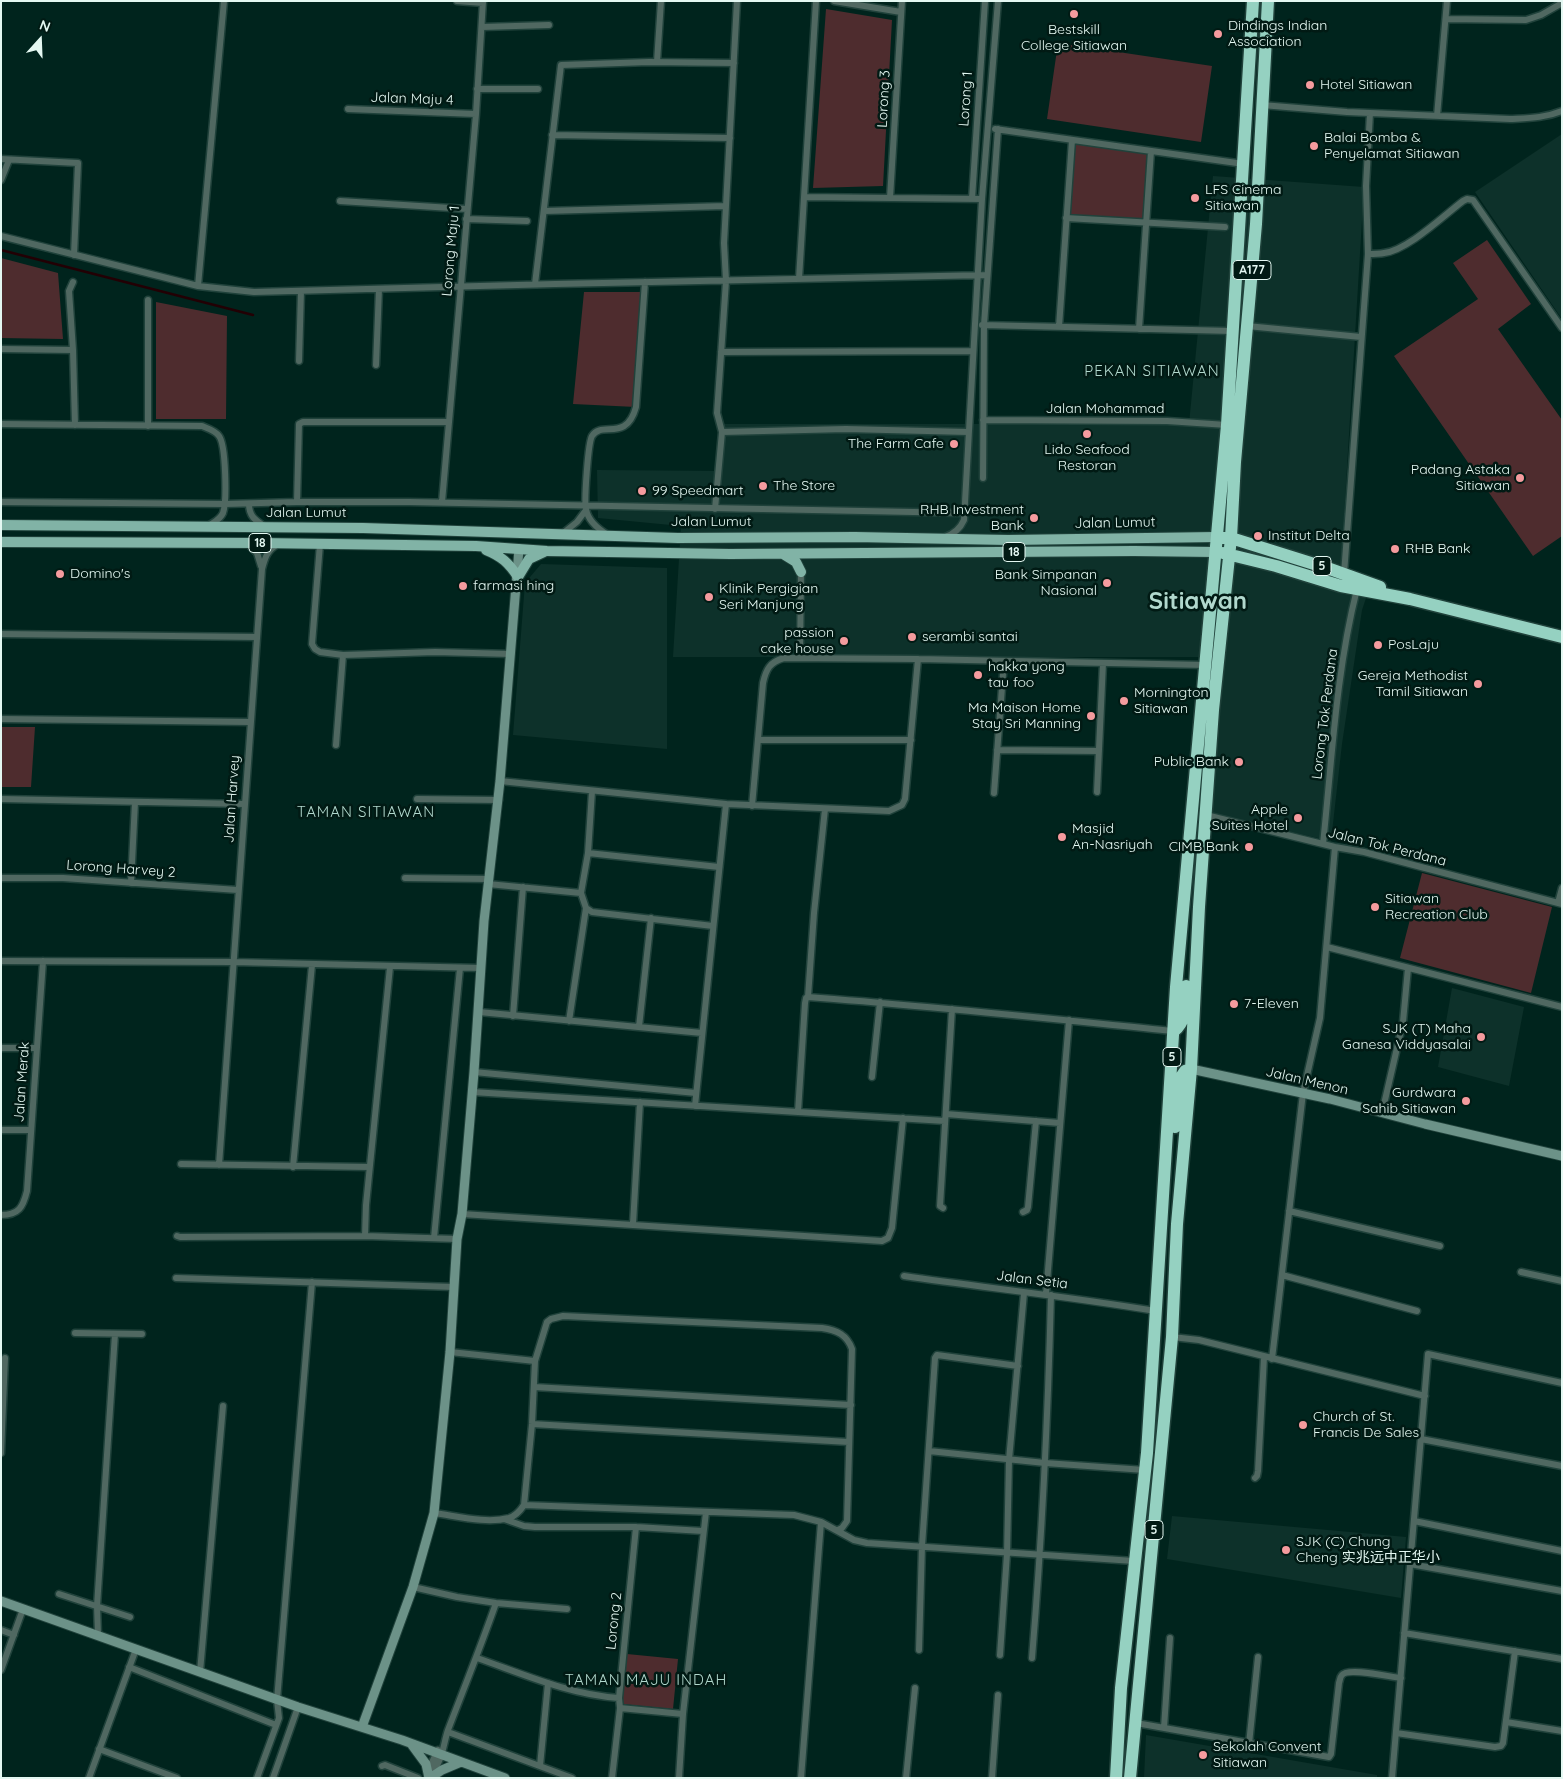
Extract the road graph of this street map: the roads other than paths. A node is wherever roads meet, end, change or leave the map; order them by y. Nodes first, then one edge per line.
1 (224, 1) edge
2 (457, 1) edge
3 (661, 1) edge
4 (737, 1) edge
5 (816, 1) edge
6 (834, 1) edge
7 (902, 1) edge
8 (986, 1) edge
9 (998, 1) edge
10 (1253, 1) edge
11 (1268, 1) edge
12 (1447, 1) edge
13 (483, 2) edge
14 (1562, 3) edge
15 (901, 12) junction
16 (1446, 19) junction
17 (548, 25) dead end
18 (482, 27) junction
19 (657, 62) junction
20 (734, 64) junction
21 (477, 89) junction
22 (538, 89) dead end
23 (1262, 105) junction
24 (348, 109) dead end
25 (1562, 111) edge
26 (1370, 113) junction
27 (476, 114) junction
28 (1437, 116) junction
29 (988, 128) junction
30 (998, 129) junction
31 (552, 136) junction
32 (730, 138) junction
33 (1072, 140) junction
34 (1151, 151) junction
35 (1, 159) edge
36 (9, 160) junction
37 (1244, 164) junction
38 (1, 180) edge
39 (804, 197) junction
40 (890, 198) junction
41 (972, 199) junction
42 (982, 199) junction
43 (340, 201) dead end
44 (726, 206) junction
45 (467, 209) junction
46 (544, 211) junction
47 (1066, 218) junction
48 (466, 219) junction
49 (527, 221) dead end
50 (1146, 222) junction
51 (1224, 227) dead end
52 (1, 236) edge
53 (1368, 254) junction
54 (74, 255) junction
55 (978, 275) junction
56 (987, 275) junction
57 (799, 279) junction
58 (726, 281) junction
59 (73, 282) dead end
60 (645, 282) junction
61 (535, 284) junction
62 (198, 286) junction
63 (461, 287) junction
64 (380, 289) junction
65 (301, 291) junction
66 (148, 300) dead end
67 (975, 324) junction
68 (984, 325) junction
69 (1247, 326) junction
70 (1059, 327) junction
71 (1139, 328) junction
72 (1562, 328) edge
73 (1233, 331) junction
74 (1361, 337) junction
75 (1, 349) edge
76 (73, 350) junction
77 (973, 351) junction
78 (721, 352) junction
79 (299, 361) dead end
80 (376, 365) dead end
81 (983, 420) junction
82 (449, 422) junction
83 (1, 424) edge
84 (75, 425) junction
85 (1227, 425) junction
86 (148, 426) junction
87 (722, 432) junction
88 (968, 432) junction
89 (982, 478) dead end
90 (1, 502) edge
91 (297, 502) junction
92 (442, 502) junction
93 (224, 504) junction
94 (249, 504) junction
95 (586, 508) junction
96 (716, 508) junction
97 (964, 513) junction
98 (1, 525) edge
99 (206, 527) junction
100 (265, 528) junction
101 (491, 531) junction
102 (547, 533) junction
103 (560, 535) junction
104 (609, 536) junction
105 (706, 537) junction
106 (1216, 537) junction
107 (652, 538) junction
108 (1231, 538) junction
109 (939, 539) junction
110 (1, 542) edge
111 (247, 543) junction
112 (278, 543) junction
113 (320, 544) junction
114 (476, 546) junction
115 (519, 549) junction
116 (547, 551) junction
117 (1215, 552) junction
118 (679, 554) junction
119 (730, 554) junction
120 (783, 554) junction
121 (817, 554) junction
122 (1230, 554) junction
123 (262, 569) junction
124 (802, 572) junction
125 (1344, 574) junction
126 (518, 577) junction
127 (1357, 589) junction
128 (1410, 599) junction
129 (1, 634) edge
130 (257, 637) junction
131 (1562, 637) edge
132 (511, 654) junction
133 (343, 655) junction
134 (800, 658) junction
135 (918, 659) junction
136 (1004, 660) junction
137 (1103, 663) junction
138 (1206, 665) junction
139 (1, 719) edge
140 (250, 722) junction
141 (758, 740) junction
142 (911, 740) junction
143 (336, 746) dead end
144 (997, 750) junction
145 (1099, 751) junction
146 (500, 781) junction
147 (592, 791) junction
148 (1097, 792) dead end
149 (994, 793) dead end
150 (1, 799) edge
151 (417, 799) dead end
152 (499, 800) junction
153 (135, 802) junction
154 (244, 804) junction
155 (726, 804) junction
156 (752, 806) junction
157 (825, 809) junction
158 (1206, 816) junction
159 (1324, 844) junction
160 (1335, 847) junction
161 (588, 853) junction
162 (720, 867) junction
163 (1, 878) edge
164 (405, 878) dead end
165 (488, 882) junction
166 (131, 883) junction
167 (523, 887) junction
168 (1562, 888) edge
169 (238, 890) junction
170 (580, 893) junction
171 (1560, 903) edge
172 (1198, 907) junction
173 (586, 908) junction
174 (651, 918) junction
175 (713, 926) junction
176 (1327, 947) junction
177 (1, 961) edge
178 (43, 962) junction
179 (233, 962) junction
180 (312, 965) junction
181 (390, 967) junction
182 (460, 968) junction
183 (481, 968) junction
184 (1408, 968) junction
185 (808, 996) junction
186 (880, 1002) junction
187 (1562, 1007) edge
188 (952, 1009) junction
189 (479, 1012) junction
190 (513, 1016) junction
191 (1068, 1020) junction
192 (570, 1021) junction
193 (639, 1028) junction
194 (1174, 1031) junction
195 (702, 1034) junction
196 (1, 1048) edge
197 (37, 1048) junction
198 (1191, 1069) junction
199 (474, 1072) junction
200 (872, 1077) dead end
201 (472, 1092) junction
202 (696, 1093) junction
203 (1303, 1093) junction
204 (640, 1102) junction
205 (695, 1106) junction
206 (798, 1112) junction
207 (1382, 1113) junction
208 (946, 1114) junction
209 (903, 1118) junction
210 (945, 1121) junction
211 (1036, 1121) junction
212 (1060, 1123) junction
213 (1, 1130) edge
214 (31, 1130) junction
215 (1562, 1156) edge
216 (1165, 1158) junction
217 (181, 1164) dead end
218 (219, 1165) junction
219 (293, 1167) junction
220 (369, 1167) junction
221 (943, 1208) dead end
222 (1288, 1211) junction
223 (1023, 1212) dead end
224 (462, 1214) junction
225 (1, 1215) edge
226 (633, 1224) junction
227 (1176, 1224) junction
228 (177, 1236) dead end
229 (365, 1236) junction
230 (434, 1238) junction
231 (458, 1239) junction
232 (1440, 1246) dead end
233 (1521, 1272) dead end
234 (1282, 1275) junction
235 (904, 1276) dead end
236 (176, 1278) dead end
237 (1562, 1281) edge
238 (312, 1282) junction
239 (454, 1287) junction
240 (1024, 1293) junction
241 (1048, 1295) junction
242 (1417, 1310) dead end
243 (1156, 1311) junction
244 (74, 1333) dead end
245 (115, 1334) junction
246 (142, 1334) dead end
247 (1172, 1337) junction
248 (450, 1352) junction
249 (1264, 1357) junction
250 (5, 1358) dead end
251 (1272, 1359) junction
252 (535, 1361) junction
253 (1018, 1366) junction
254 (1562, 1384) edge
255 (534, 1387) junction
256 (1425, 1396) junction
257 (851, 1405) junction
258 (222, 1406) dead end
259 (532, 1424) junction
260 (1421, 1439) junction
261 (849, 1442) junction
262 (929, 1451) junction
263 (1147, 1452) junction
264 (1, 1453) edge
265 (1009, 1460) junction
266 (1045, 1463) junction
267 (1562, 1466) edge
268 (1159, 1468) junction
269 (1145, 1470) junction
270 (1255, 1478) dead end
271 (524, 1505) junction
272 (706, 1512) junction
273 (434, 1514) junction
274 (502, 1518) junction
275 (1414, 1521) junction
276 (821, 1522) junction
277 (636, 1528) junction
278 (838, 1530) junction
279 (704, 1531) junction
280 (922, 1546) junction
281 (1562, 1551) edge
282 (1007, 1554) junction
283 (1041, 1556) junction
284 (1134, 1561) junction
285 (1410, 1564) junction
286 (413, 1586) junction
287 (1562, 1591) edge
288 (59, 1594) dead end
289 (1149, 1594) junction
290 (1, 1601) edge
291 (496, 1603) junction
292 (97, 1606) junction
293 (23, 1609) junction
294 (568, 1609) dead end
295 (130, 1617) dead end
296 (1, 1630) edge
297 (1404, 1633) junction
298 (14, 1635) junction
299 (98, 1635) junction
300 (1170, 1638) dead end
301 (136, 1649) junction
302 (919, 1650) dead end
303 (1516, 1651) junction
304 (1000, 1655) dead end
305 (1258, 1657) dead end
306 (477, 1658) junction
307 (1032, 1658) dead end
308 (1562, 1659) edge
309 (129, 1667) junction
310 (1, 1670) edge
311 (200, 1672) junction
312 (1401, 1678) junction
313 (548, 1683) junction
314 (915, 1688) dead end
315 (1121, 1688) junction
316 (998, 1695) dead end
317 (619, 1698) junction
318 (277, 1700) junction
319 (298, 1708) junction
320 (620, 1708) junction
321 (683, 1714) junction
322 (1506, 1722) junction
323 (1136, 1723) junction
324 (276, 1725) junction
325 (362, 1727) junction
326 (1164, 1728) junction
327 (1562, 1731) edge
328 (448, 1732) junction
329 (1396, 1733) junction
330 (411, 1744) junction
331 (1249, 1744) junction
332 (99, 1749) junction
333 (438, 1754) junction
334 (461, 1762) junction
335 (382, 1766) dead end
336 (540, 1766) junction
337 (430, 1777) edge
338 (89, 1778) edge
339 (177, 1778) edge
340 (257, 1778) edge
341 (273, 1778) edge
342 (418, 1778) edge
343 (504, 1778) edge
344 (572, 1778) edge
345 (612, 1778) edge
346 (679, 1778) edge
347 (801, 1778) edge
348 (906, 1778) edge
349 (992, 1778) edge
350 (1118, 1778) edge
351 (1130, 1778) edge
352 (1392, 1778) edge

1 - 62 street
2 - 13 street
3 - 19 street
4 - 20 street
5 - 39 street
6 - 15 street
7 - 15 street, Lorong 3
8 - 41 street, Lorong 1
9 - 29 street
10 - 37 highway, A177
11 - 23 highway, A177
12 - 16 street
13 - 18 street, Lorong Maju 1
14 - 16 street
15 - 40 street, Lorong 3
16 - 28 street
17 - 18 street
18 - 21 street, Lorong Maju 1
19 - 20 street
19 - 31 street
20 - 32 street
21 - 22 street
21 - 27 street, Lorong Maju 1
23 - 26 street
23 - 69 highway, A177
24 - 27 street, Jalan Maju 4
25 - 28 street
26 - 28 street
26 - 53 street
27 - 45 street, Lorong Maju 1
29 - 30 street
29 - 42 street
30 - 33 street
30 - 56 street
31 - 32 street
31 - 46 street
32 - 44 street
33 - 34 street
33 - 47 street
34 - 37 street
34 - 50 street
35 - 36 street
36 - 38 street
36 - 54 street
37 - 73 highway, A177
39 - 40 street
39 - 57 street
40 - 41 street
41 - 42 street
42 - 55 street
43 - 45 street
44 - 46 street
44 - 58 street
45 - 48 street, Lorong Maju 1
46 - 61 street
47 - 50 street
47 - 70 street
48 - 49 street
48 - 63 street, Lorong Maju 1
50 - 51 street
50 - 71 street
52 - 54 street
53 - 72 street
53 - 74 street
54 - 62 street
55 - 56 street
55 - 57 street
55 - 67 street
56 - 68 street
57 - 58 street
58 - 60 street
58 - 78 street
59 - 76 street
60 - 61 street
60 - 95 street
61 - 63 street
62 - 65 street
63 - 64 street
63 - 82 street, Lorong Maju 1
64 - 65 street
64 - 80 street
65 - 79 street
66 - 86 street
67 - 68 street
67 - 77 street
68 - 70 street
68 - 81 street
69 - 74 street
69 - 108 highway, A177
70 - 71 street
71 - 73 street
73 - 85 highway, A177
74 - 125 street
75 - 76 street
76 - 84 street
77 - 78 street
77 - 88 street
78 - 87 street
81 - 85 street, Jalan Mohammad
81 - 89 street
82 - 91 street
82 - 92 street, Lorong Maju 1
83 - 84 street
84 - 86 street
85 - 106 highway, A177
86 - 93 street
87 - 88 street
87 - 96 street
88 - 97 street
90 - 93 street
91 - 92 street
91 - 94 street
92 - 95 street
93 - 94 street
93 - 99 street
94 - 100 street
95 - 96 street
95 - 103 street
95 - 104 street
96 - 97 street
97 - 109 street
98 - 99 main road, Jalan Lumut / 18
99 - 100 main road, Jalan Lumut / 18
100 - 101 main road, Jalan Lumut / 18
101 - 102 main road, Jalan Lumut / 18
101 - 115 main road
102 - 103 main road, Jalan Lumut / 18
102 - 115 main road
103 - 104 main road, Jalan Lumut / 18
104 - 107 main road, Jalan Lumut / 18
105 - 107 main road, Jalan Lumut / 18
105 - 109 main road, Jalan Lumut / 18
105 - 119 main road
106 - 108 highway, Jalan Lumut / 5
106 - 109 main road, Jalan Lumut / 18
106 - 117 highway, 5
107 - 118 main road
108 - 122 highway, 5
108 - 125 highway, Jalan Lumut / 5
110 - 111 main road, Jalan Lumut / 18
111 - 112 main road, Jalan Lumut / 18
111 - 123 street
112 - 113 main road, Jalan Lumut / 18
112 - 123 street
113 - 114 main road, Jalan Lumut / 18
113 - 133 street
114 - 115 main road, Jalan Lumut / 18
114 - 126 main road
115 - 116 main road, Jalan Lumut / 18
115 - 126 street
116 - 118 main road, Jalan Lumut / 18
116 - 126 main road
117 - 121 main road, Jalan Lumut / 18
117 - 122 highway, Jalan Lumut / 5
117 - 138 highway, 5
118 - 119 main road, Jalan Lumut / 18
119 - 120 main road, Jalan Lumut / 18
120 - 121 main road, Jalan Lumut / 18
120 - 124 main road
121 - 124 main road
122 - 127 highway, Jalan Lumut / 5
122 - 158 highway, 5
123 - 130 street, Jalan Harvey
124 - 134 street
125 - 128 highway, Jalan Lumut / 5
126 - 132 street
127 - 128 highway, Jalan Lumut / 5
127 - 159 street, Lorong Tok Perdana
128 - 131 highway, Jalan Lumut / 5
129 - 130 street
130 - 140 street, Jalan Harvey
132 - 133 street
132 - 146 street
133 - 143 street
134 - 135 street
134 - 141 street
135 - 136 street
135 - 142 street
136 - 137 street
136 - 144 street
137 - 138 street
137 - 145 street
138 - 194 highway, 5
139 - 140 street
140 - 154 street, Jalan Harvey
141 - 142 street
141 - 156 street
142 - 157 street
144 - 145 street
144 - 149 street
145 - 148 street
146 - 147 street
146 - 152 street
147 - 155 street
147 - 161 street
150 - 153 street
151 - 152 street
152 - 165 street
153 - 154 street
153 - 166 street
154 - 169 street, Jalan Harvey
155 - 156 street
155 - 162 street
156 - 157 street
157 - 185 street
158 - 159 street, Jalan Tok Perdana
158 - 172 highway, 5
159 - 160 street, Jalan Tok Perdana
160 - 171 street, Jalan Tok Perdana
160 - 176 street
161 - 162 street
161 - 170 street
162 - 175 street
163 - 166 street, Lorong Harvey 2
164 - 165 street
165 - 167 street
165 - 183 street
166 - 169 street, Lorong Harvey 2
167 - 170 street
167 - 190 street
168 - 171 street
169 - 179 street, Jalan Harvey
170 - 173 street
172 - 194 highway
172 - 198 highway, 5
173 - 174 street
173 - 192 street
174 - 175 street
174 - 193 street
175 - 195 street
176 - 184 street
176 - 203 street
177 - 178 street
178 - 179 street
178 - 197 street, Jalan Merak
179 - 180 street
179 - 218 street, Jalan Harvey
180 - 181 street
180 - 219 street
181 - 182 street
181 - 220 street
182 - 183 street
182 - 230 street
183 - 189 street
184 - 187 street
184 - 207 street
185 - 186 street
185 - 206 street
186 - 188 street
186 - 200 street
188 - 191 street
188 - 208 street
189 - 190 street
189 - 199 street
190 - 192 street
191 - 194 street
191 - 212 street
192 - 193 street
193 - 195 street
194 - 216 highway, 5
195 - 202 street
196 - 197 street
197 - 214 street, Jalan Merak
198 - 203 street, Jalan Menon
198 - 216 highway
198 - 227 highway, 5
199 - 201 street
199 - 202 street
201 - 204 street
201 - 224 street
202 - 205 street
203 - 207 street, Jalan Menon
203 - 222 street
204 - 205 street
204 - 226 street
205 - 206 street
206 - 209 street
207 - 215 street, Jalan Menon
208 - 210 street
208 - 211 street
209 - 210 street
209 - 226 street
210 - 221 street
211 - 212 street
211 - 223 street
212 - 241 street
213 - 214 street
214 - 225 street, Jalan Merak
216 - 243 highway, 5
217 - 218 street
218 - 219 street
219 - 220 street
220 - 229 street
222 - 232 street
222 - 234 street
224 - 226 street
224 - 231 street
227 - 243 highway
227 - 247 highway, 5
228 - 229 street
229 - 230 street
230 - 231 street
231 - 239 street
233 - 237 street
234 - 242 street
234 - 251 street
235 - 240 street, Jalan Setia
236 - 238 street
238 - 239 street
238 - 318 street
239 - 248 street
240 - 241 street, Jalan Setia
240 - 253 street
241 - 243 street, Jalan Setia
241 - 266 street
243 - 263 highway, 5
244 - 245 street
245 - 246 street
245 - 292 street
247 - 249 street
247 - 263 highway
247 - 268 highway, 5
248 - 252 street
248 - 273 street
249 - 251 street
249 - 270 street
250 - 264 street
251 - 256 street
252 - 255 street
252 - 257 street
253 - 262 street
253 - 265 street
254 - 256 street
255 - 257 street
255 - 259 street
256 - 260 street
257 - 261 street
258 - 311 street
259 - 261 street
259 - 271 street
260 - 267 street
260 - 275 street
261 - 278 street
262 - 265 street
262 - 280 street
263 - 269 highway, 5
265 - 266 street
265 - 282 street
266 - 269 street
266 - 283 street
268 - 284 highway
268 - 289 highway, 5
269 - 284 highway, 5
271 - 272 street
271 - 274 street
272 - 276 street
272 - 279 street
273 - 274 street
273 - 286 street
274 - 277 street
275 - 281 street
275 - 285 street
276 - 278 street
276 - 347 street
277 - 279 street
277 - 317 street, Lorong 2
278 - 280 street
279 - 321 street
280 - 282 street
280 - 302 street
282 - 283 street
282 - 304 street
283 - 284 street
283 - 307 street
284 - 315 highway, 5
285 - 287 street
285 - 297 street
286 - 291 street
286 - 325 street
288 - 292 street
289 - 315 highway
289 - 323 highway, 5
290 - 293 street
291 - 294 street
291 - 306 street
292 - 295 street
292 - 299 street
293 - 298 street
293 - 299 street
296 - 298 street
297 - 303 street
297 - 312 street
298 - 310 street
299 - 301 street
300 - 326 street
301 - 309 street
301 - 311 street
303 - 308 street
303 - 322 street
305 - 331 street
306 - 313 street
306 - 328 street
309 - 324 street
309 - 332 street
311 - 318 street
312 - 329 street
312 - 331 street
313 - 317 street
313 - 336 street
314 - 348 street
315 - 350 highway, 5
316 - 349 street
317 - 320 street, Lorong 2
318 - 319 street
318 - 324 street
319 - 325 street
319 - 341 street
320 - 321 street
320 - 345 street, Lorong 2
321 - 346 street
322 - 327 street
322 - 329 street
323 - 326 street
323 - 350 highway
323 - 351 highway, 5
324 - 340 street
325 - 330 street
326 - 331 street
328 - 333 street
328 - 336 street
329 - 352 street
330 - 333 street
330 - 337 street
332 - 338 street
332 - 339 street
333 - 334 street
333 - 337 street
334 - 337 street
334 - 343 street
335 - 342 street
336 - 344 street

